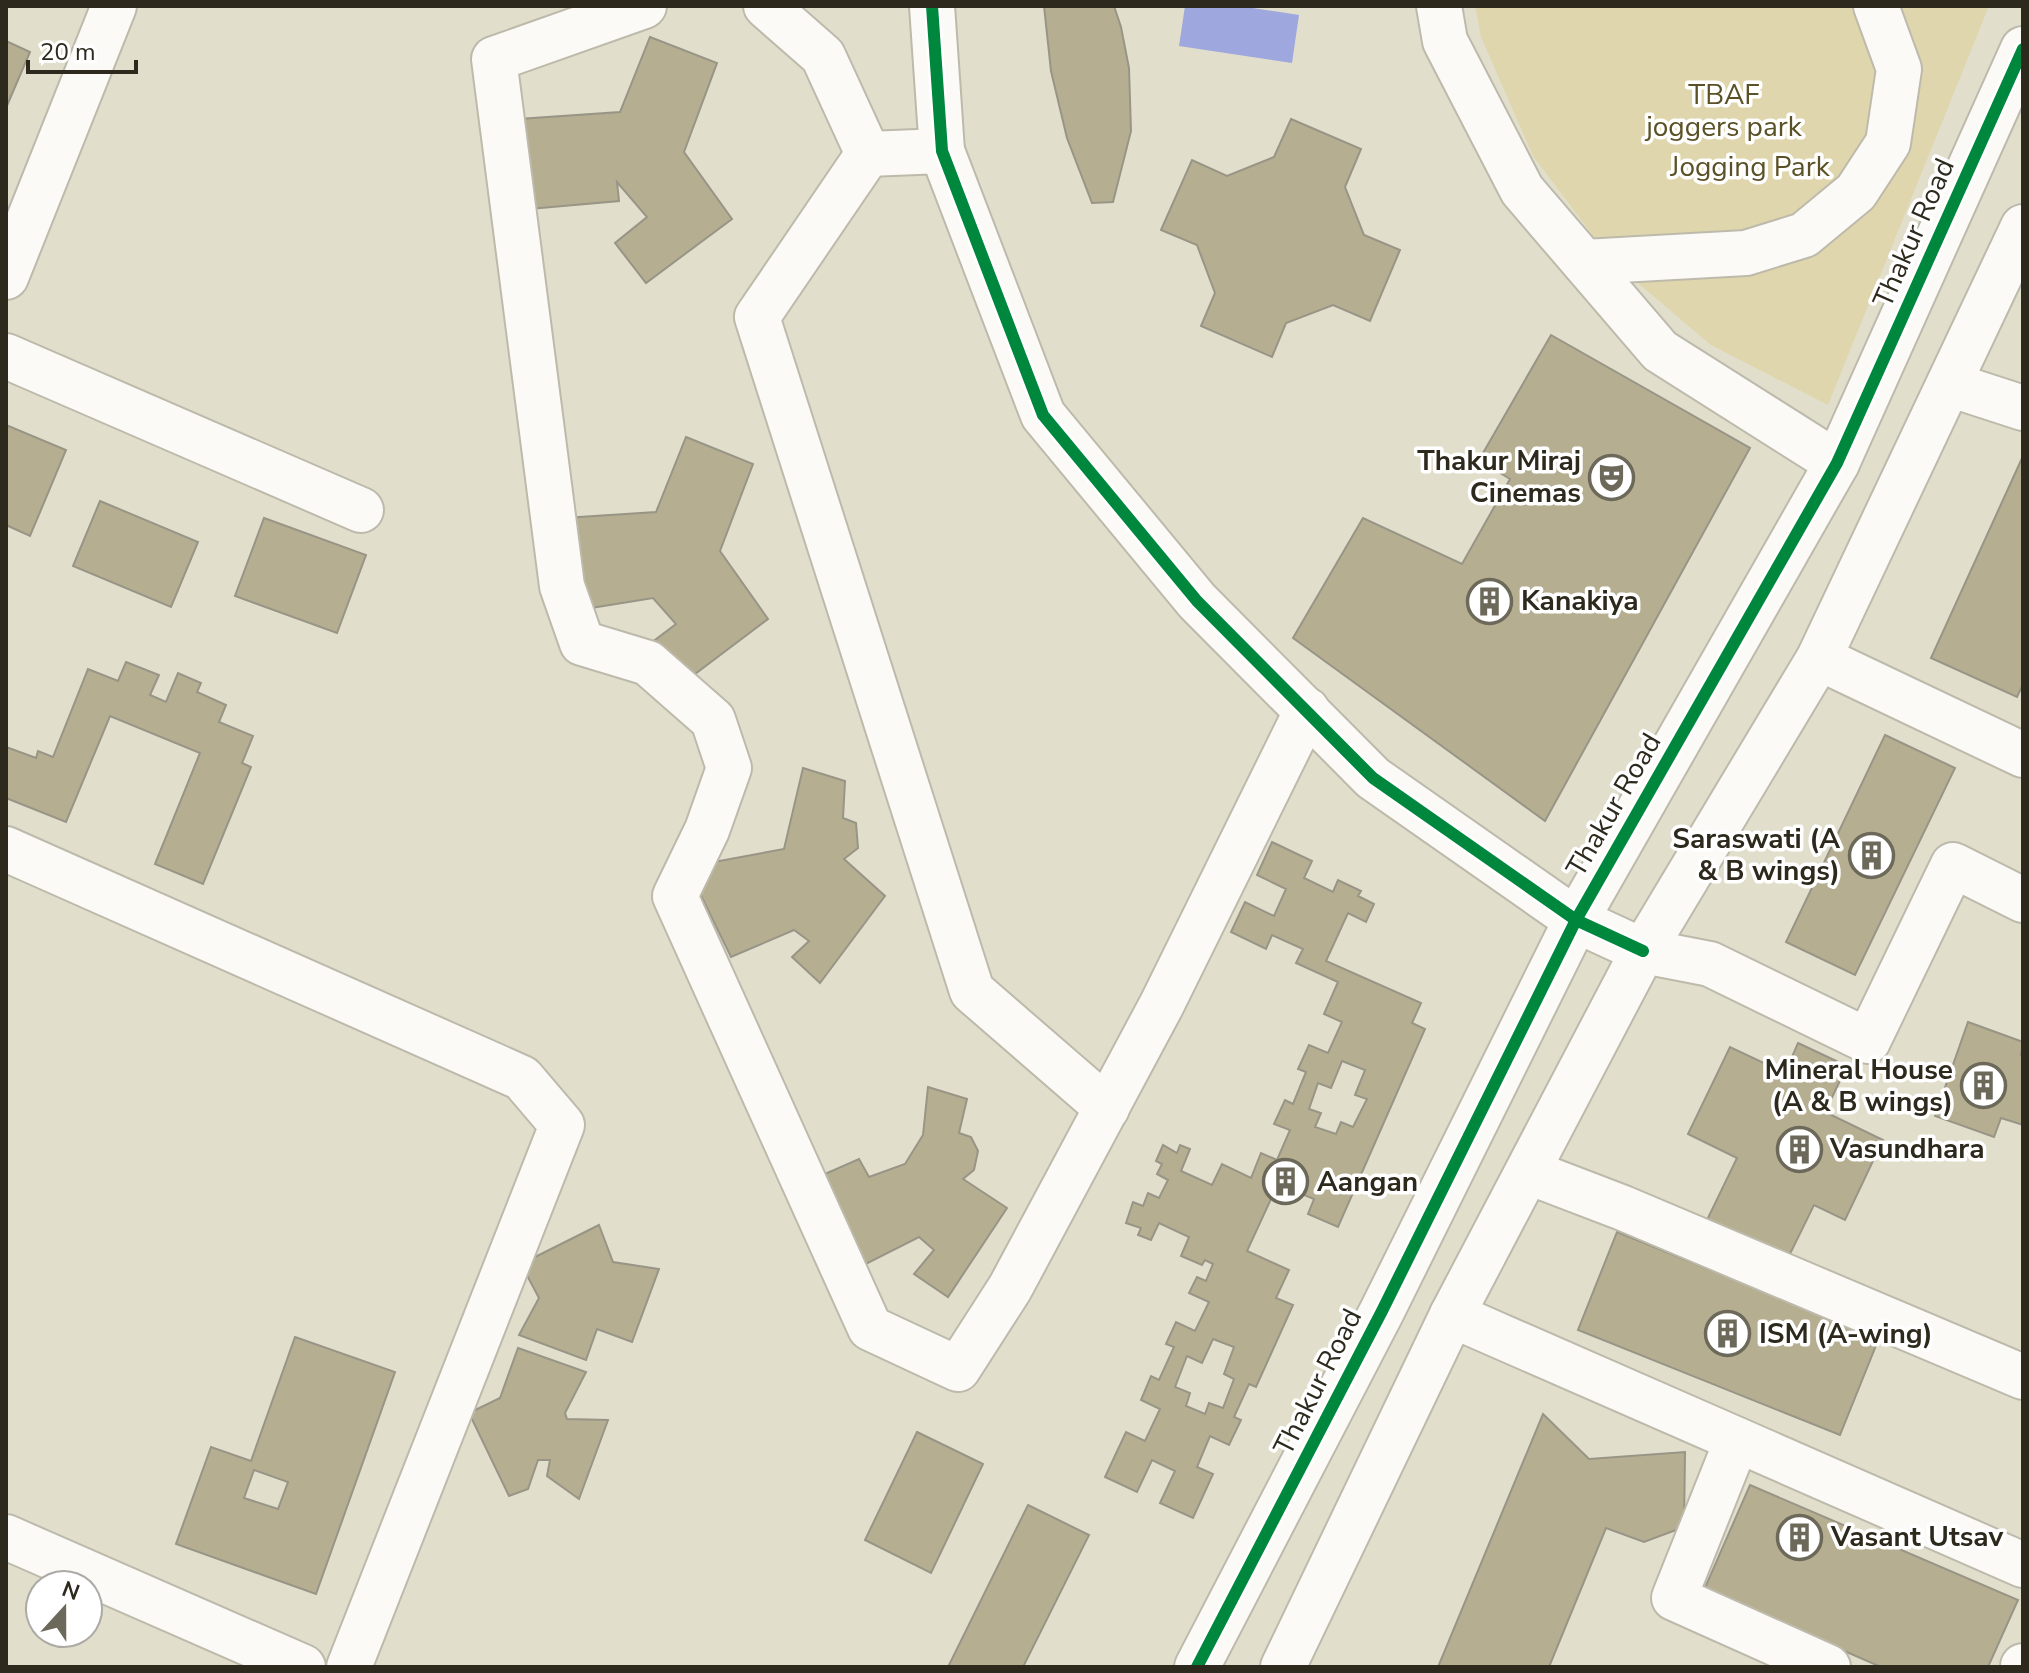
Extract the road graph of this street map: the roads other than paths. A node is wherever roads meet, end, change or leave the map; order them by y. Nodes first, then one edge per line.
1 (114, 6) edge
2 (644, 6) edge
3 (766, 6) edge
4 (932, 6) edge
5 (1439, 6) edge
6 (1876, 6) edge
7 (2023, 49) edge
8 (942, 151) junction
9 (868, 154) junction
10 (2023, 227) edge
11 (1584, 262) junction
12 (6, 277) edge
13 (6, 356) edge
14 (1949, 384) junction
15 (2023, 408) edge
16 (1837, 463) junction
17 (361, 510) dead end
18 (1819, 658) junction
19 (1307, 710) junction
20 (2023, 755) edge
21 (6, 849) edge
22 (2023, 900) edge
23 (1576, 920) junction
24 (1643, 951) junction
25 (1107, 1108) junction
26 (1529, 1172) junction
27 (1452, 1315) junction
28 (2023, 1377) edge
29 (1737, 1440) junction
30 (6, 1537) edge
31 (2023, 1565) edge
32 (303, 1667) edge
33 (349, 1667) edge
34 (1197, 1667) edge
35 (1283, 1667) edge
36 (1828, 1667) edge

1 - 12 street
2 - 25 street
3 - 9 street
4 - 8 street
5 - 11 street
6 - 11 street
7 - 16 street, Thakur Road
8 - 9 street
8 - 19 street
9 - 25 street
10 - 14 street
11 - 16 street
13 - 17 street
14 - 15 street
14 - 18 street
16 - 23 street, Thakur Road
18 - 20 street
18 - 24 street
19 - 23 street
19 - 25 street
21 - 33 street
22 - 24 street
23 - 24 street
23 - 34 street, Thakur Road
24 - 26 street
26 - 27 street
26 - 28 street
27 - 29 street
27 - 35 street
29 - 31 street
29 - 36 street
30 - 32 street

